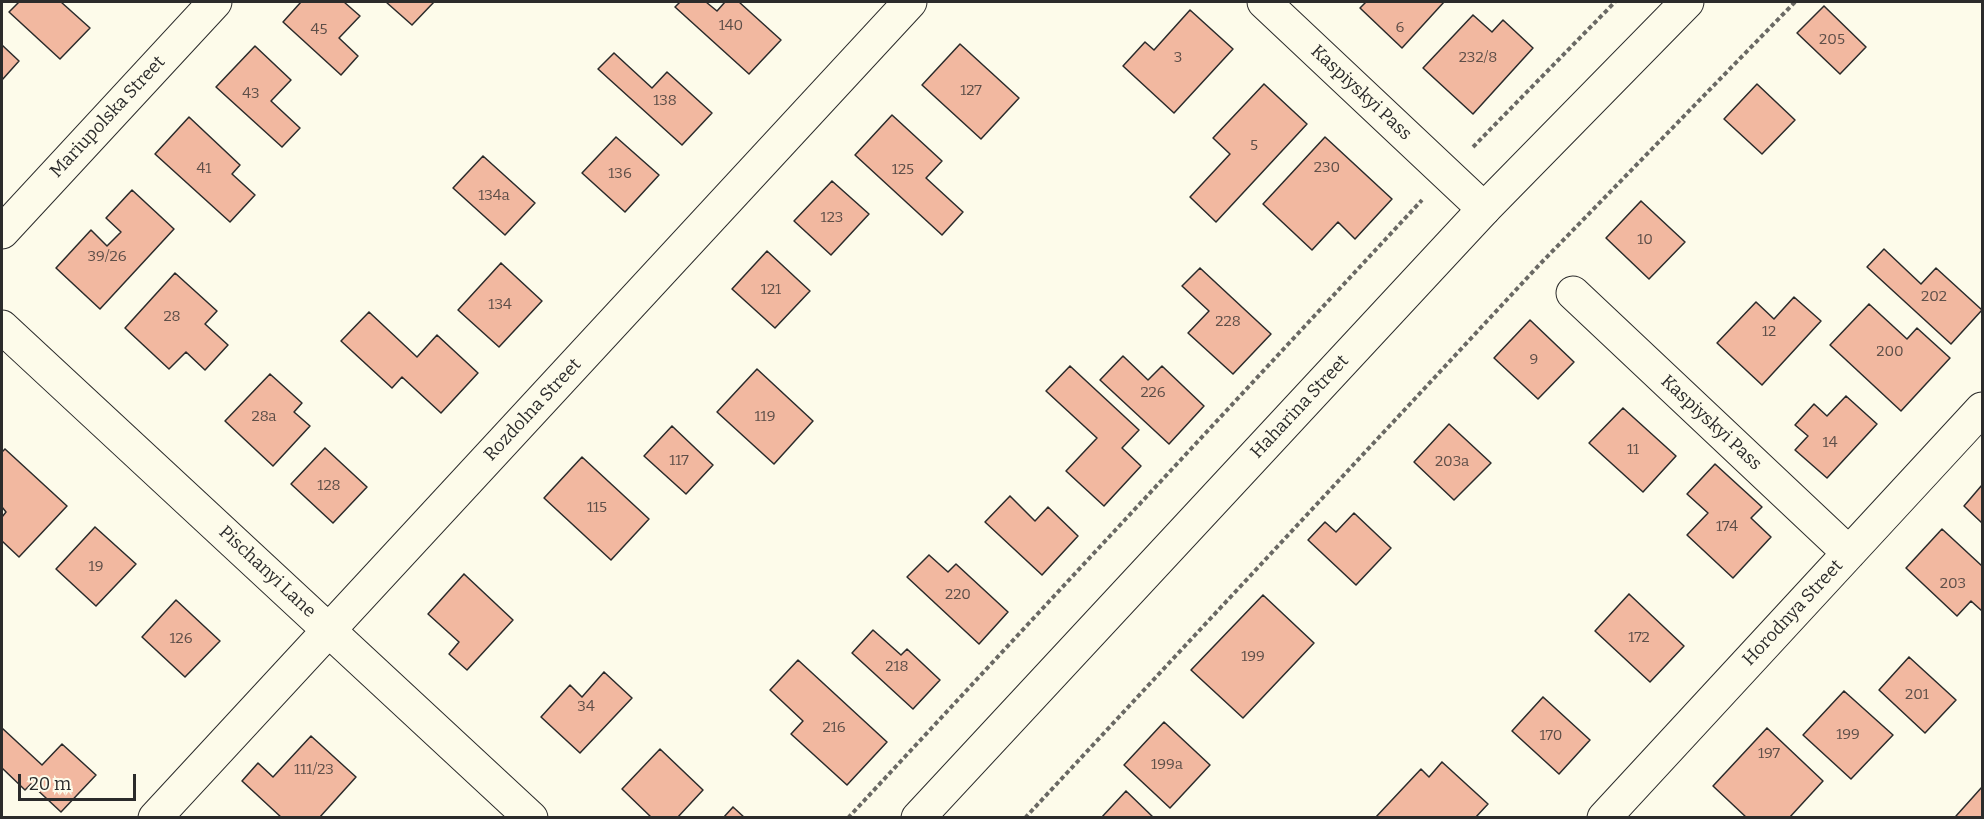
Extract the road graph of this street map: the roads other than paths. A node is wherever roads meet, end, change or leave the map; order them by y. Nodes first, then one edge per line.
1 (215, 2) edge
2 (910, 2) edge
3 (1264, 2) edge
4 (1686, 2) edge
5 (1485, 209) junction
6 (2, 232) edge
7 (1573, 292) dead end
8 (2, 327) edge
9 (1983, 409) edge
10 (1849, 553) junction
11 (329, 630) junction
12 (155, 818) edge
13 (531, 818) edge
14 (918, 818) edge
15 (1604, 818) edge

1 - 6 street, Mariupolska Street
2 - 11 street, Rozdolna Street
3 - 5 street, Kaspiyskyi Pass
4 - 5 street, Haharina Street
5 - 14 street, Haharina Street
7 - 10 street, Kaspiyskyi Pass
8 - 11 street, Pischanyi Lane
9 - 10 street, Horodnya Street
10 - 15 street, Horodnya Street
11 - 12 street, Rozdolna Street
11 - 13 street, Pischanyi Lane

